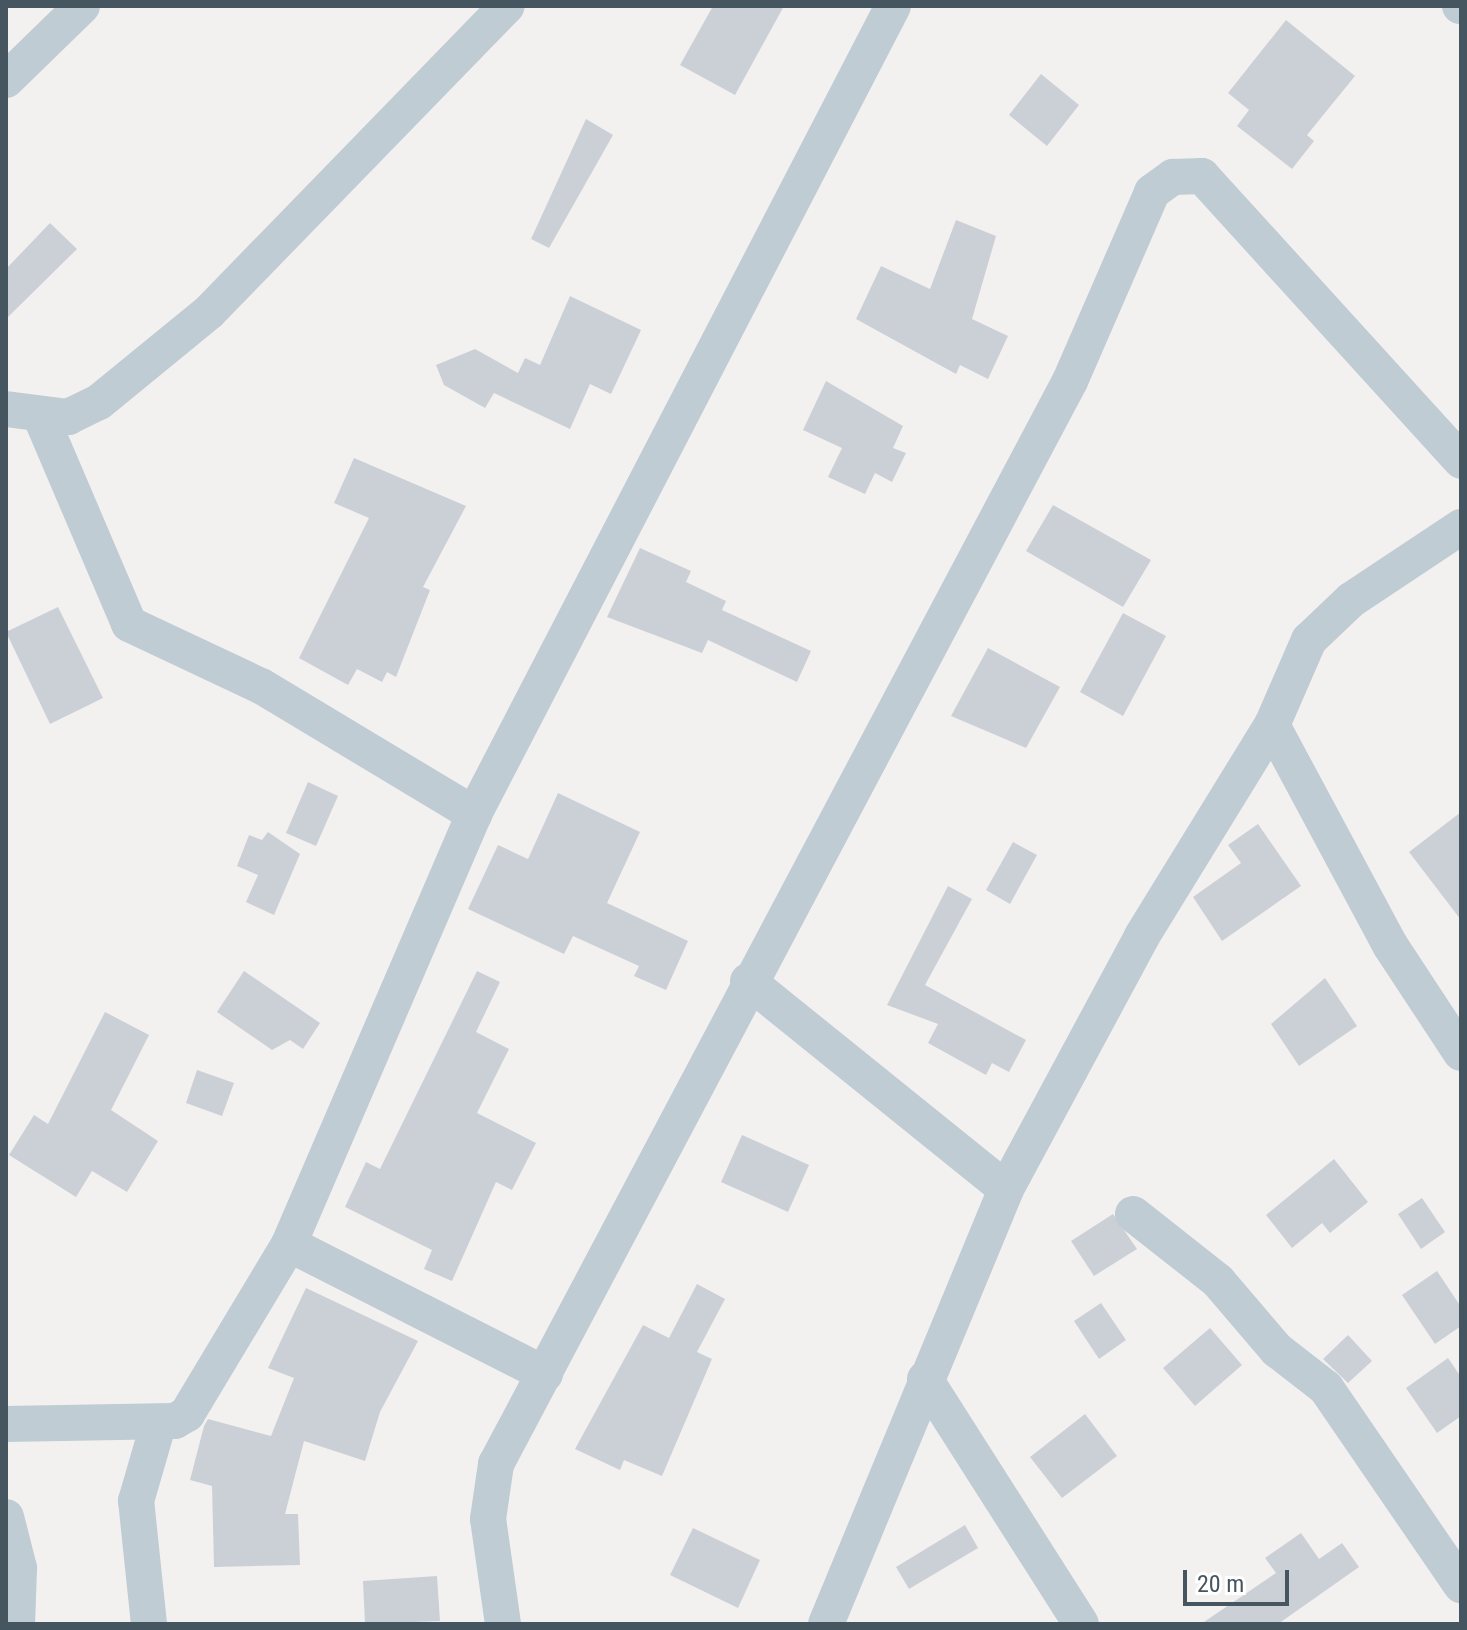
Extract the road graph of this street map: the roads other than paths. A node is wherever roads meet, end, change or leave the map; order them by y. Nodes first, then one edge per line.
1 (82, 6) edge
2 (507, 6) edge
3 (893, 6) edge
4 (6, 80) edge
5 (23, 412) edge
6 (1461, 461) edge
7 (1461, 527) edge
8 (1272, 725) junction
9 (474, 814) junction
10 (748, 981) junction
11 (1461, 1053) edge
12 (1006, 1189) junction
13 (1133, 1214) dead end
14 (289, 1244) junction
15 (545, 1374) junction
16 (925, 1379) junction
17 (159, 1422) junction
18 (6, 1424) edge
19 (6, 1517) edge
20 (1461, 1585) edge
21 (17, 1624) edge
22 (149, 1624) edge
23 (503, 1624) edge
24 (826, 1624) edge
25 (1081, 1624) edge

1 - 4 street
2 - 5 street
3 - 9 street
5 - 9 street
6 - 10 street
7 - 8 street
8 - 11 street
8 - 12 street
9 - 14 street
10 - 12 street
10 - 15 street
12 - 16 street
13 - 20 street
14 - 15 street
14 - 17 street
15 - 23 street
16 - 24 street
16 - 25 street
17 - 18 street
17 - 22 street
19 - 21 street

